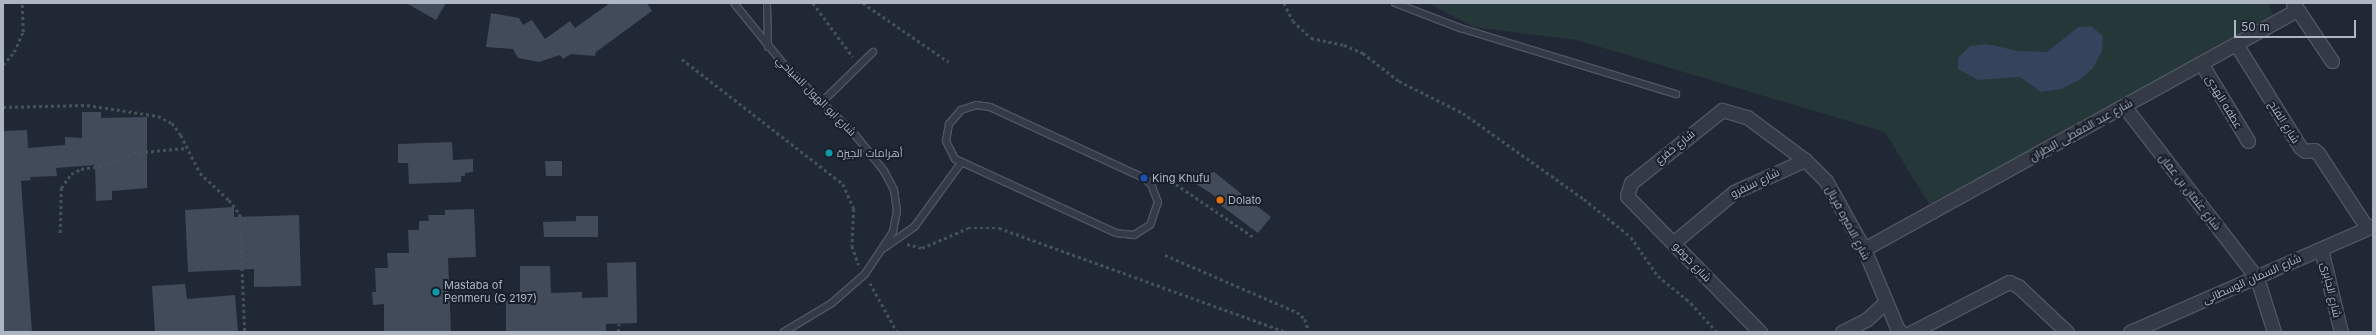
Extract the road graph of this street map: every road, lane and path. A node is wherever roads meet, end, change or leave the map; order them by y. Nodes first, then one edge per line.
1 (22, 3) edge
2 (734, 3) edge
3 (767, 3) edge
4 (813, 3) edge
5 (863, 3) edge
6 (1284, 3) edge
7 (1395, 3) edge
8 (2295, 7) edge
9 (2236, 44) junction
10 (768, 47) junction
11 (873, 52) dead end
12 (682, 59) dead end
13 (2332, 61) dead end
14 (949, 62) dead end
15 (2201, 63) junction
16 (3, 65) edge
17 (859, 65) junction
18 (1676, 94) dead end
19 (821, 103) junction
20 (2124, 106) junction
21 (3, 107) edge
22 (1728, 110) joint
23 (2248, 141) dead end
24 (186, 148) junction
25 (1805, 160) junction
26 (961, 163) junction
27 (1144, 178) junction
28 (1626, 192) joint
29 (2370, 227) edge
30 (60, 233) dead end
31 (1255, 238) dead end
32 (900, 239) junction
33 (1673, 243) junction
34 (884, 249) junction
35 (1864, 249) junction
36 (2321, 249) junction
37 (1165, 255) dead end
38 (865, 274) junction
39 (2257, 278) junction
40 (1886, 302) junction
41 (619, 324) dead end
42 (245, 332) edge
43 (618, 332) edge
44 (784, 332) edge
45 (897, 332) edge
46 (1286, 332) edge
47 (1309, 332) edge
48 (1717, 332) edge
49 (1760, 332) edge
50 (1842, 332) edge
51 (1901, 332) edge
52 (1912, 332) edge
53 (2067, 332) edge
54 (2130, 332) edge
55 (2274, 332) edge
56 (2341, 332) edge

1 - 16 path
2 - 10 lane, شارع ابو الهول السياحي
3 - 10 lane
4 - 17 path
5 - 14 path
6 - 48 path
7 - 18 lane
8 - 9 street, شارع عبد المعطى البطران
8 - 13 street
9 - 15 street, شارع عبد المعطى البطران
9 - 29 street, شارع الفتح
10 - 19 lane, شارع ابو الهول السياحي
11 - 17 lane
12 - 38 path
15 - 20 street, شارع عبد المعطى البطران
15 - 23 street, عطفه الهدى
17 - 19 lane
19 - 34 lane, شارع ابو الهول السياحي
20 - 35 street, شارع عبد المعطى البطران
20 - 39 street, شارع عثمان بن عفان
21 - 24 path
22 - 25 street, شارع الاميره فريال
22 - 28 street, شارع خفرع
24 - 30 path
24 - 42 path
25 - 33 street, شارع سنفرو
25 - 35 street, شارع الاميره فريال
26 - 27 lane
26 - 27 lane
26 - 32 lane
27 - 31 path
28 - 33 street, شارع خوفو
29 - 36 street, شارع السمان الوسطانى
32 - 34 lane
32 - 46 path
33 - 49 street, شارع خوفو
34 - 38 lane, شارع ابو الهول السياحي
35 - 40 street, شارع الاميره فريال
36 - 39 street, شارع السمان الوسطانى
36 - 56 street, شارع الجابرى
37 - 47 path
38 - 44 lane, شارع ابو الهول السياحي
38 - 45 path
39 - 54 street, شارع السمان الوسطانى
39 - 55 street
40 - 50 street
40 - 51 street, شارع الاميره فريال
41 - 43 path
52 - 53 street

